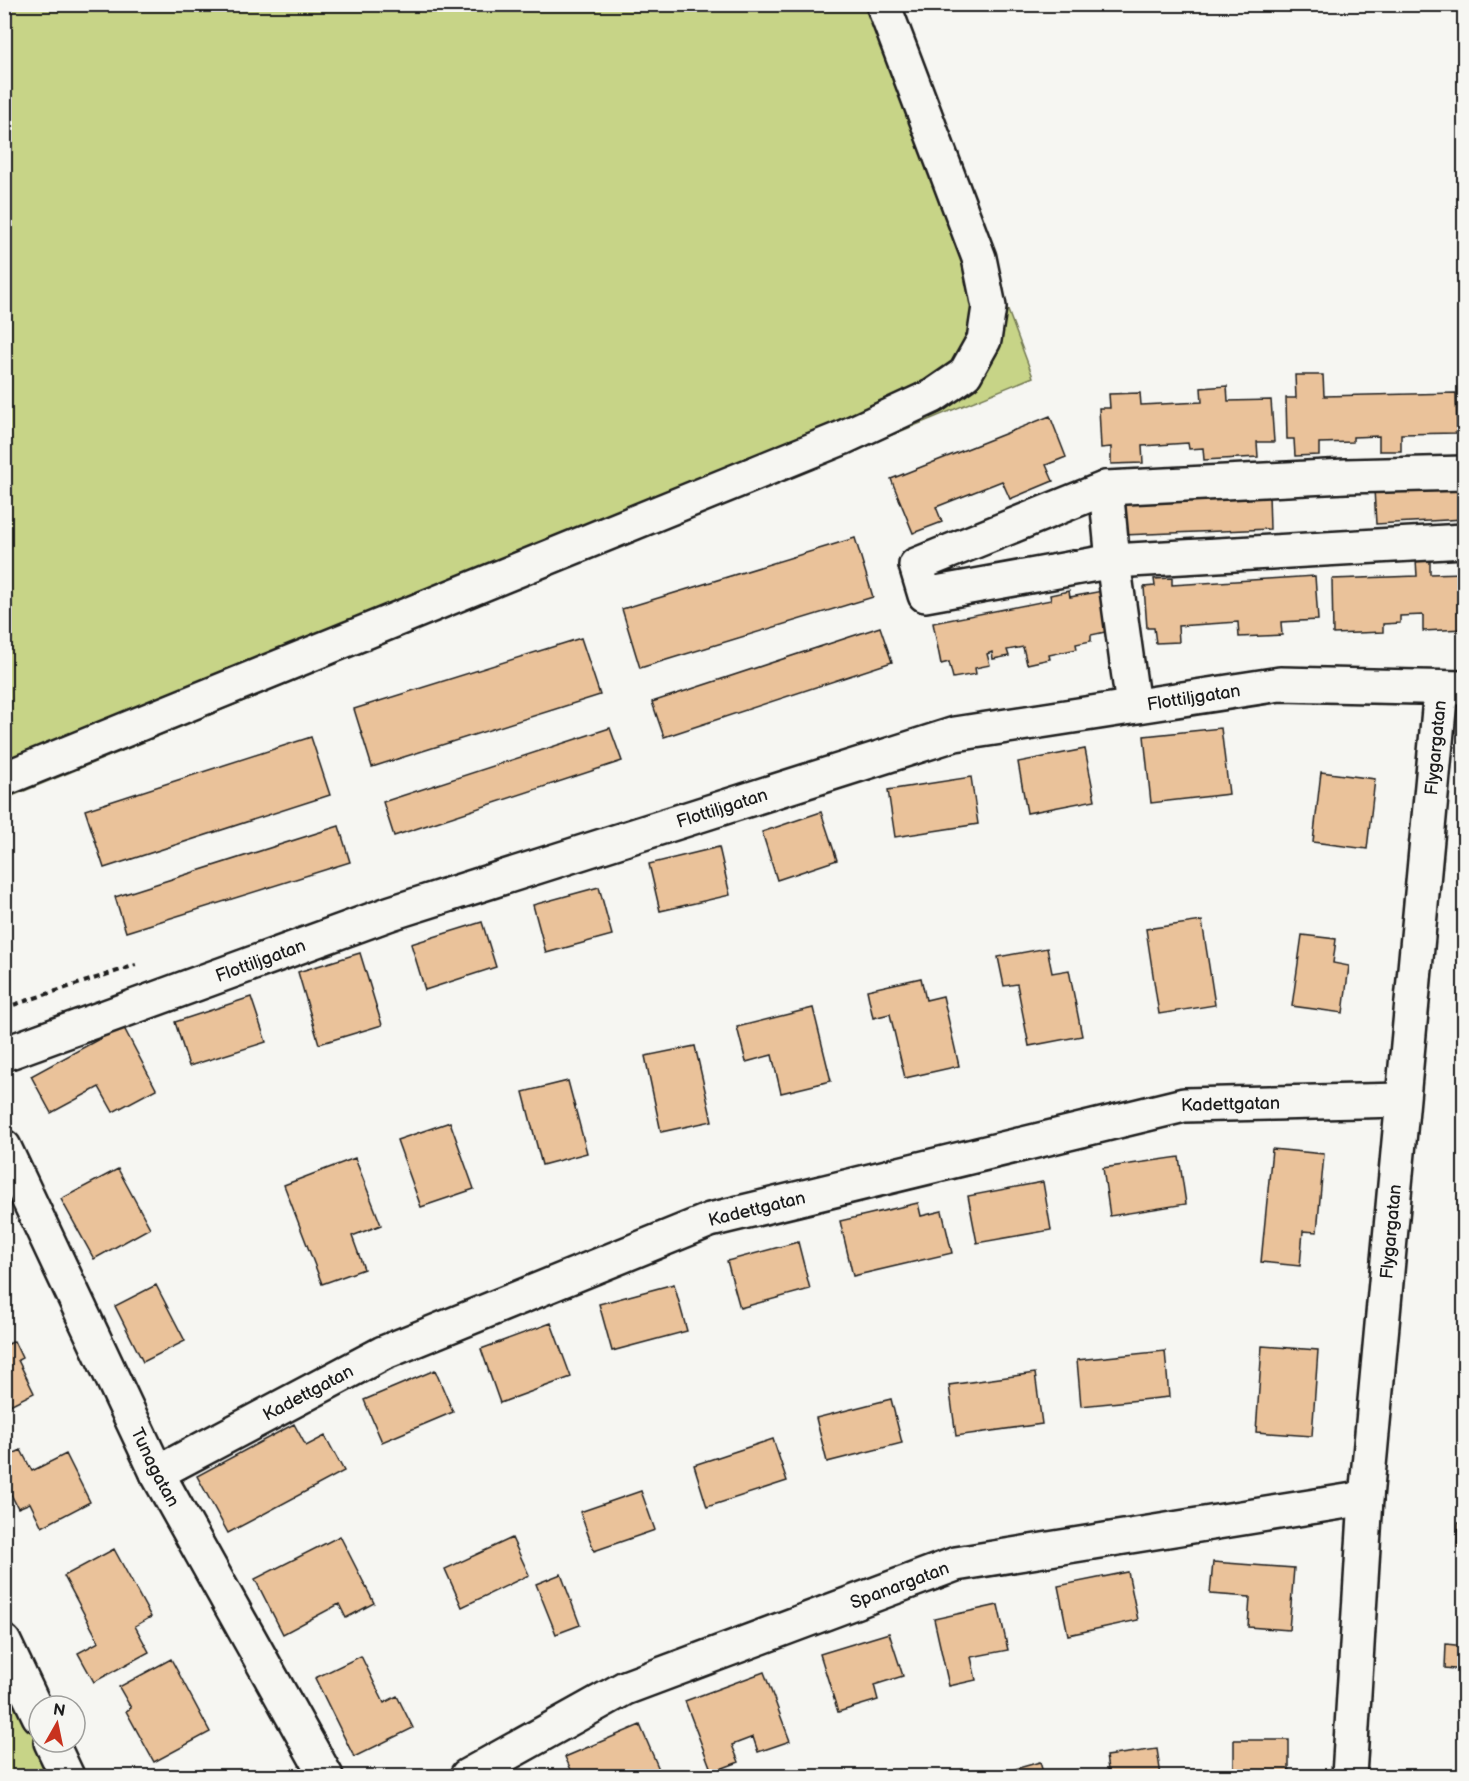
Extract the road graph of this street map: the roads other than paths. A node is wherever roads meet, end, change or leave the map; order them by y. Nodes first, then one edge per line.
1 (883, 4) edge
2 (1464, 473) edge
3 (1106, 488) junction
4 (1464, 541) edge
5 (1113, 561) junction
6 (1453, 688) edge
7 (1133, 706) junction
8 (4, 779) edge
9 (4, 1054) edge
10 (1402, 1100) junction
11 (4, 1148) edge
12 (158, 1473) junction
13 (1366, 1498) junction
14 (4, 1642) edge
15 (29, 1694) edge
16 (57, 1754) edge
17 (68, 1776) edge
18 (326, 1776) edge
19 (467, 1776) edge
20 (1349, 1776) edge

1 - 8 street
2 - 3 street
3 - 5 street
3 - 5 street
4 - 5 street
5 - 7 street
6 - 7 street, Flottiljgatan
6 - 10 street, Flygargatan
7 - 9 street, Flottiljgatan
10 - 12 street, Kadettgatan
10 - 13 street, Flygargatan
11 - 12 street, Tunagatan
12 - 18 street, Tunagatan
13 - 19 street, Spanargatan
13 - 20 street, Flygargatan
14 - 15 street
16 - 17 street

